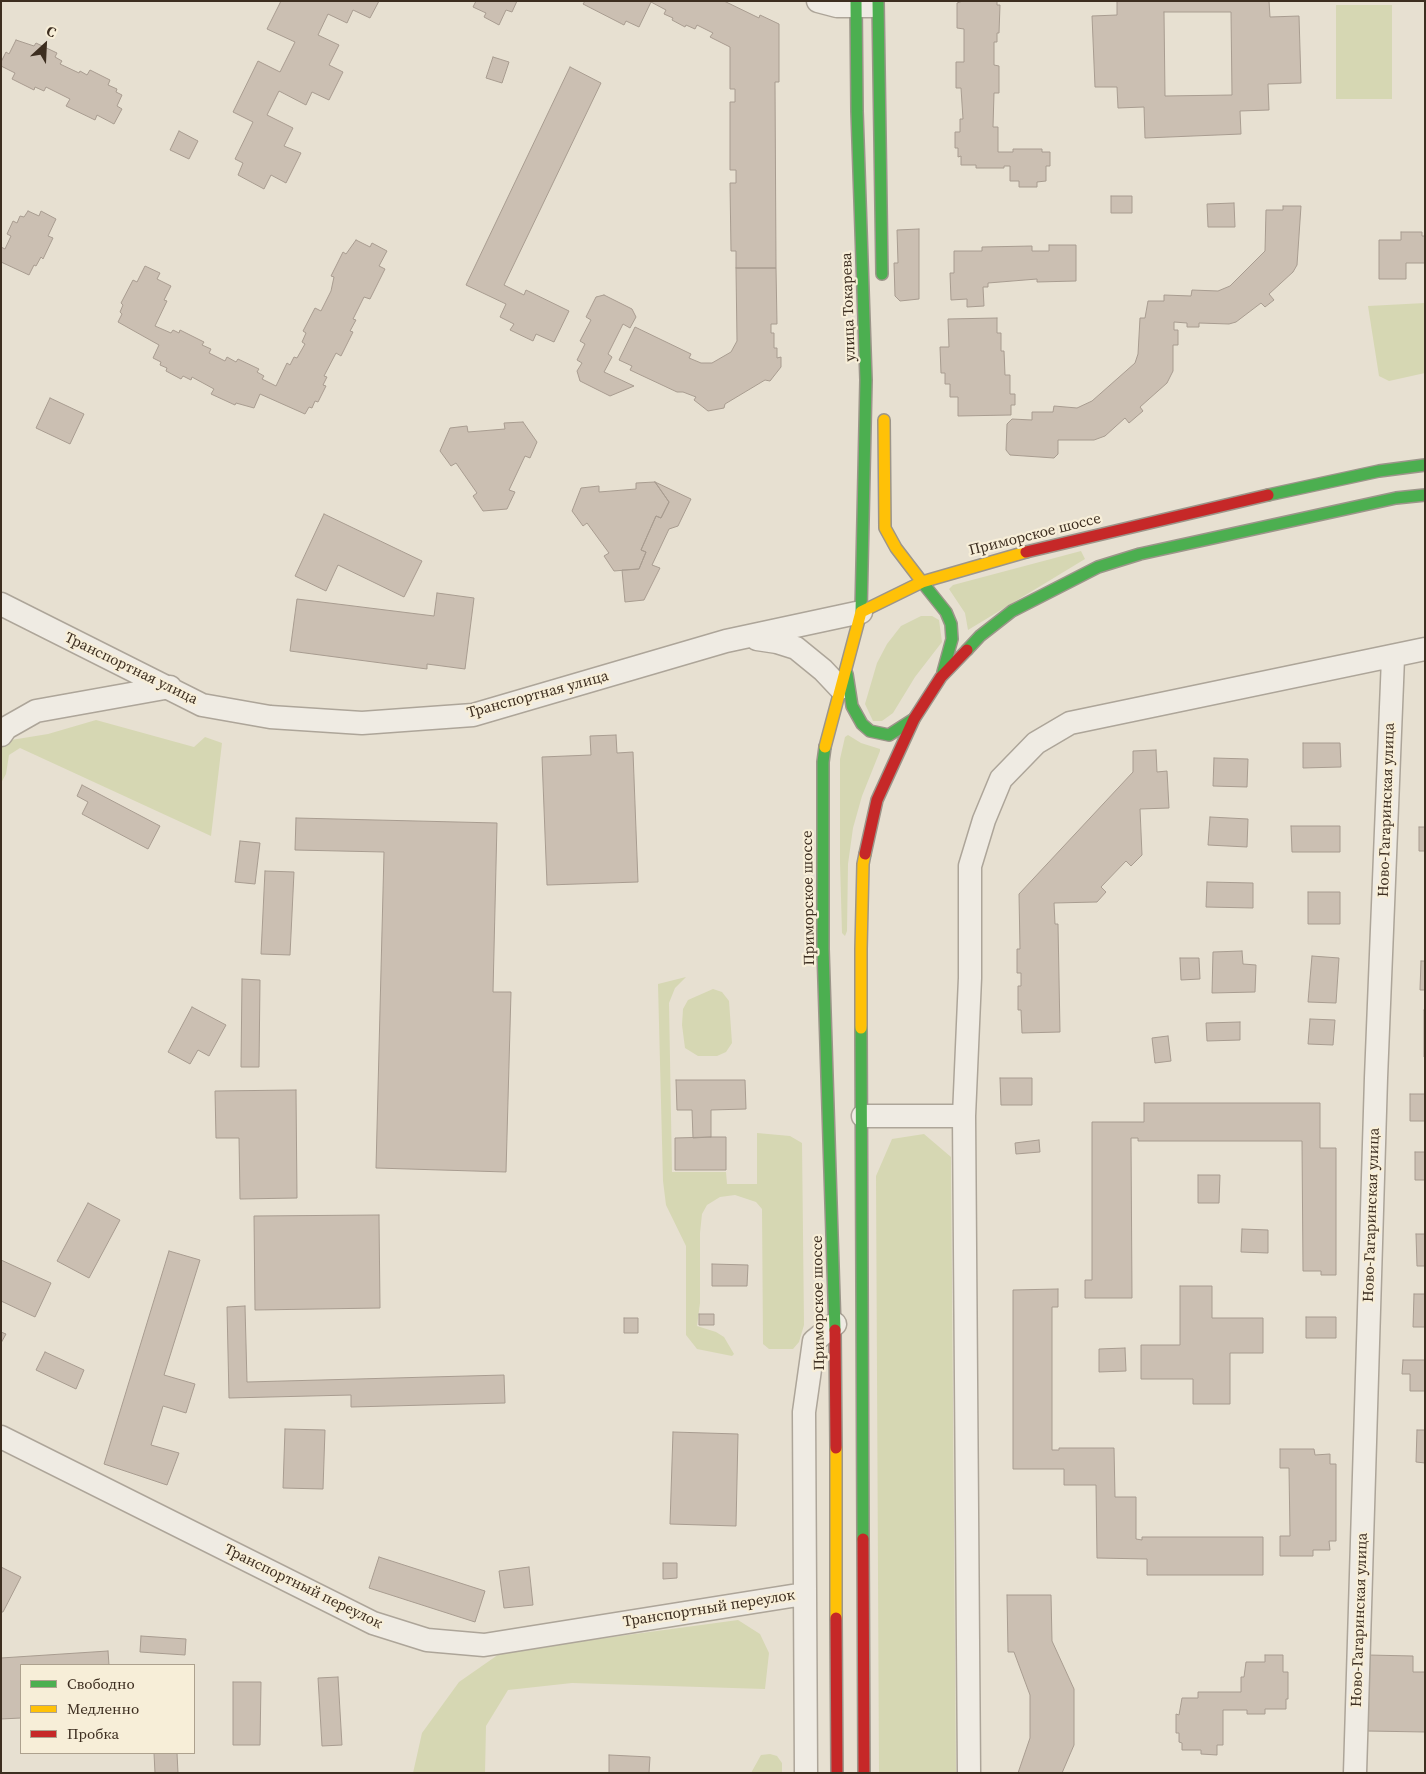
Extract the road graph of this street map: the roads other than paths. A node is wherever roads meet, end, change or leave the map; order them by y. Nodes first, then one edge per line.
1 (818, 1) edge
2 (867, 4) edge
3 (882, 284) dead end
4 (884, 404) dead end
5 (1425, 465) edge
6 (1425, 495) edge
7 (922, 582) junction
8 (1, 604) edge
9 (862, 612) junction
10 (736, 639) junction
11 (1425, 649) edge
12 (1394, 658) junction
13 (846, 665) junction
14 (941, 677) junction
15 (170, 687) junction
16 (840, 688) junction
17 (914, 719) junction
18 (1, 735) edge
19 (862, 1116) junction
20 (964, 1116) junction
21 (835, 1324) junction
22 (1, 1438) edge
23 (804, 1594) junction
24 (806, 1773) edge
25 (838, 1773) edge
26 (864, 1773) edge
27 (969, 1773) edge
28 (1355, 1773) edge

1 - 2 street
2 - 3 main road
2 - 9 main road, улица Токарева
4 - 7 main road
5 - 7 main road, Приморское шоссе
6 - 14 main road
7 - 9 main road, Приморское шоссе
7 - 14 main road
8 - 15 street, Транспортная улица
9 - 10 street, Транспортная улица
9 - 13 main road, Приморское шоссе
10 - 15 street, Транспортная улица
10 - 16 street, Транспортная улица
11 - 12 street
12 - 20 street
12 - 28 street, Ново-Гагаринская улица
13 - 16 main road, Приморское шоссе
13 - 17 main road
14 - 17 main road
15 - 18 street
16 - 21 main road, Приморское шоссе
17 - 19 main road
19 - 20 street
19 - 26 main road
20 - 27 street
21 - 23 street
21 - 25 main road, Приморское шоссе
22 - 23 street, Транспортный переулок
23 - 24 street

